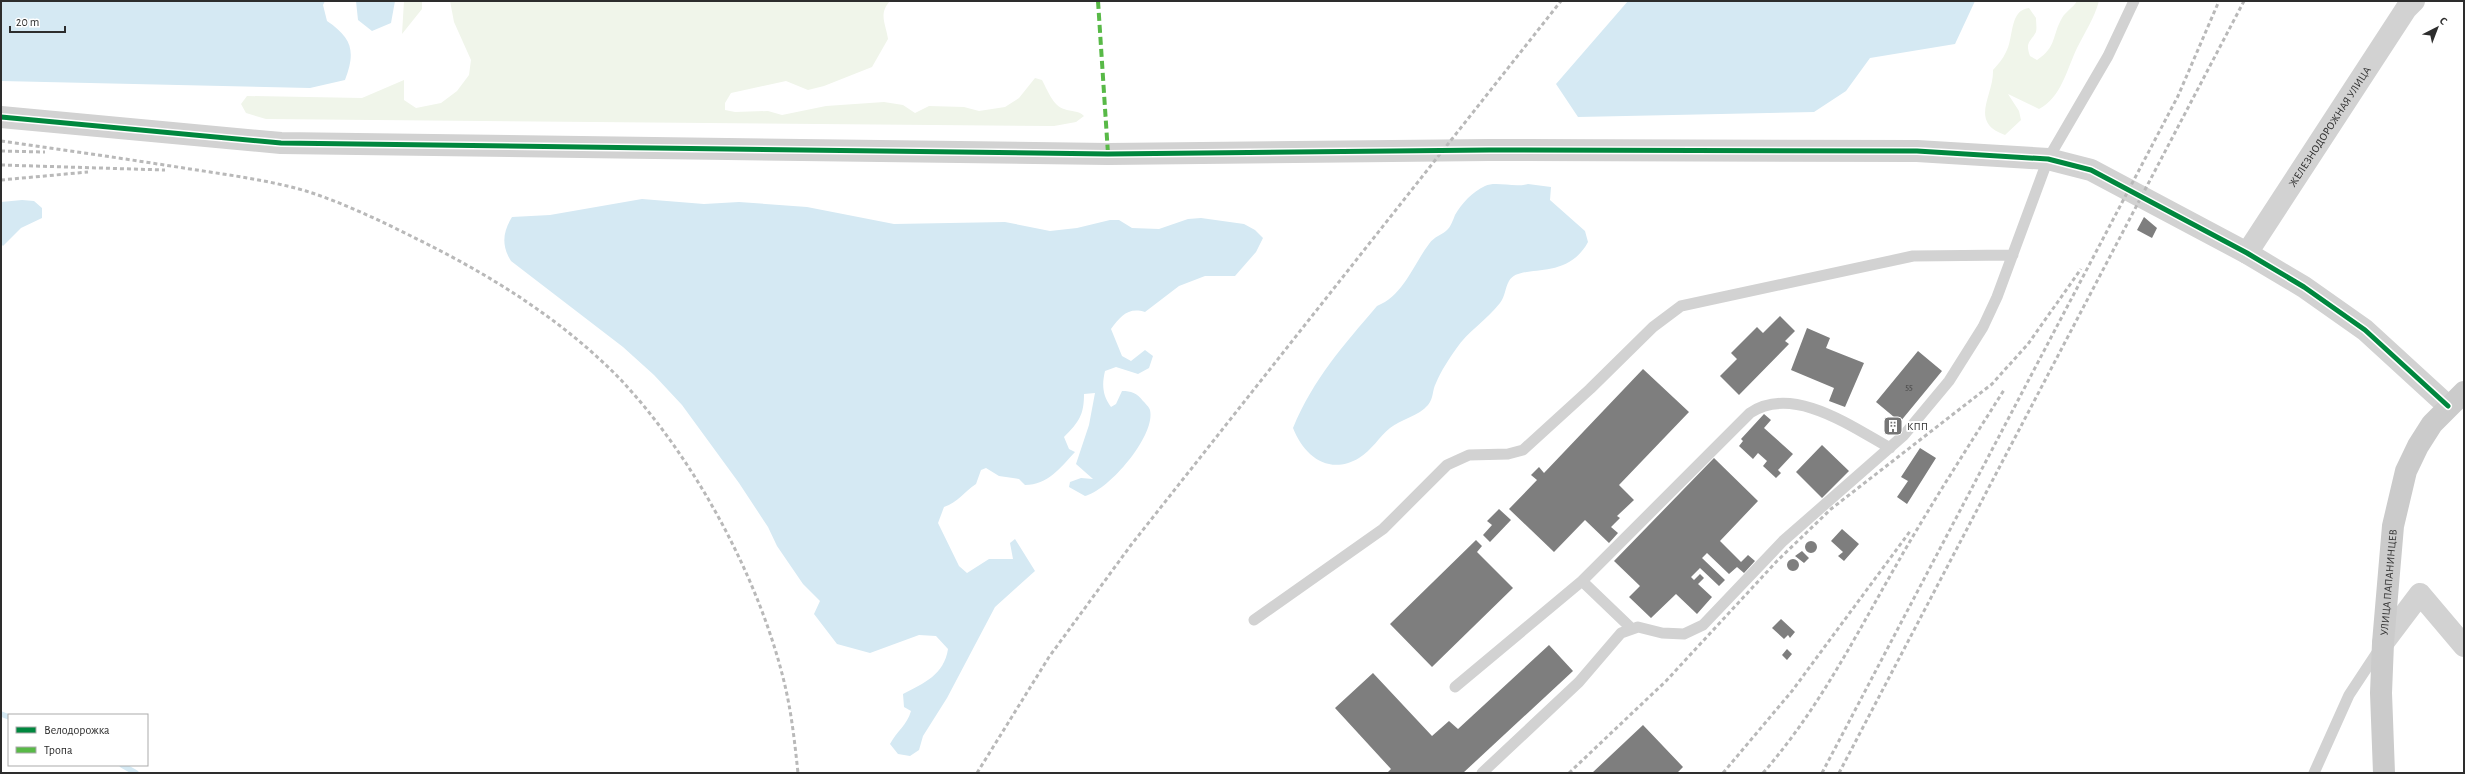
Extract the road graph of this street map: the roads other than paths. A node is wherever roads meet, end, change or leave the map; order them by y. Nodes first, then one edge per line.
1 (2134, 1) edge
2 (2414, 1) edge
3 (1, 117) edge
4 (2048, 159) junction
5 (2247, 253) junction
6 (2012, 255) junction
7 (2464, 392) edge
8 (2448, 406) junction
9 (1890, 448) junction
10 (1582, 581) junction
11 (1254, 620) dead end
12 (1631, 628) junction
13 (2383, 643) junction
14 (2464, 646) edge
15 (1455, 687) dead end
16 (1482, 773) edge
17 (2314, 773) edge
18 (2384, 773) edge

1 - 4 lane
2 - 5 street, ЖЕЛЕЗНОДОРОЖНАЯ УЛИЦА
3 - 4 street
4 - 5 street
4 - 6 lane
5 - 8 street
6 - 9 lane
6 - 11 lane
7 - 8 main road, УЛИЦА ПАПАНИНЦЕВ
8 - 13 main road, УЛИЦА ПАПАНИНЦЕВ
9 - 10 lane
9 - 12 lane
10 - 12 lane
10 - 15 lane
12 - 16 lane
13 - 14 street
13 - 17 lane
13 - 18 main road, УЛИЦА ПАПАНИНЦЕВ

